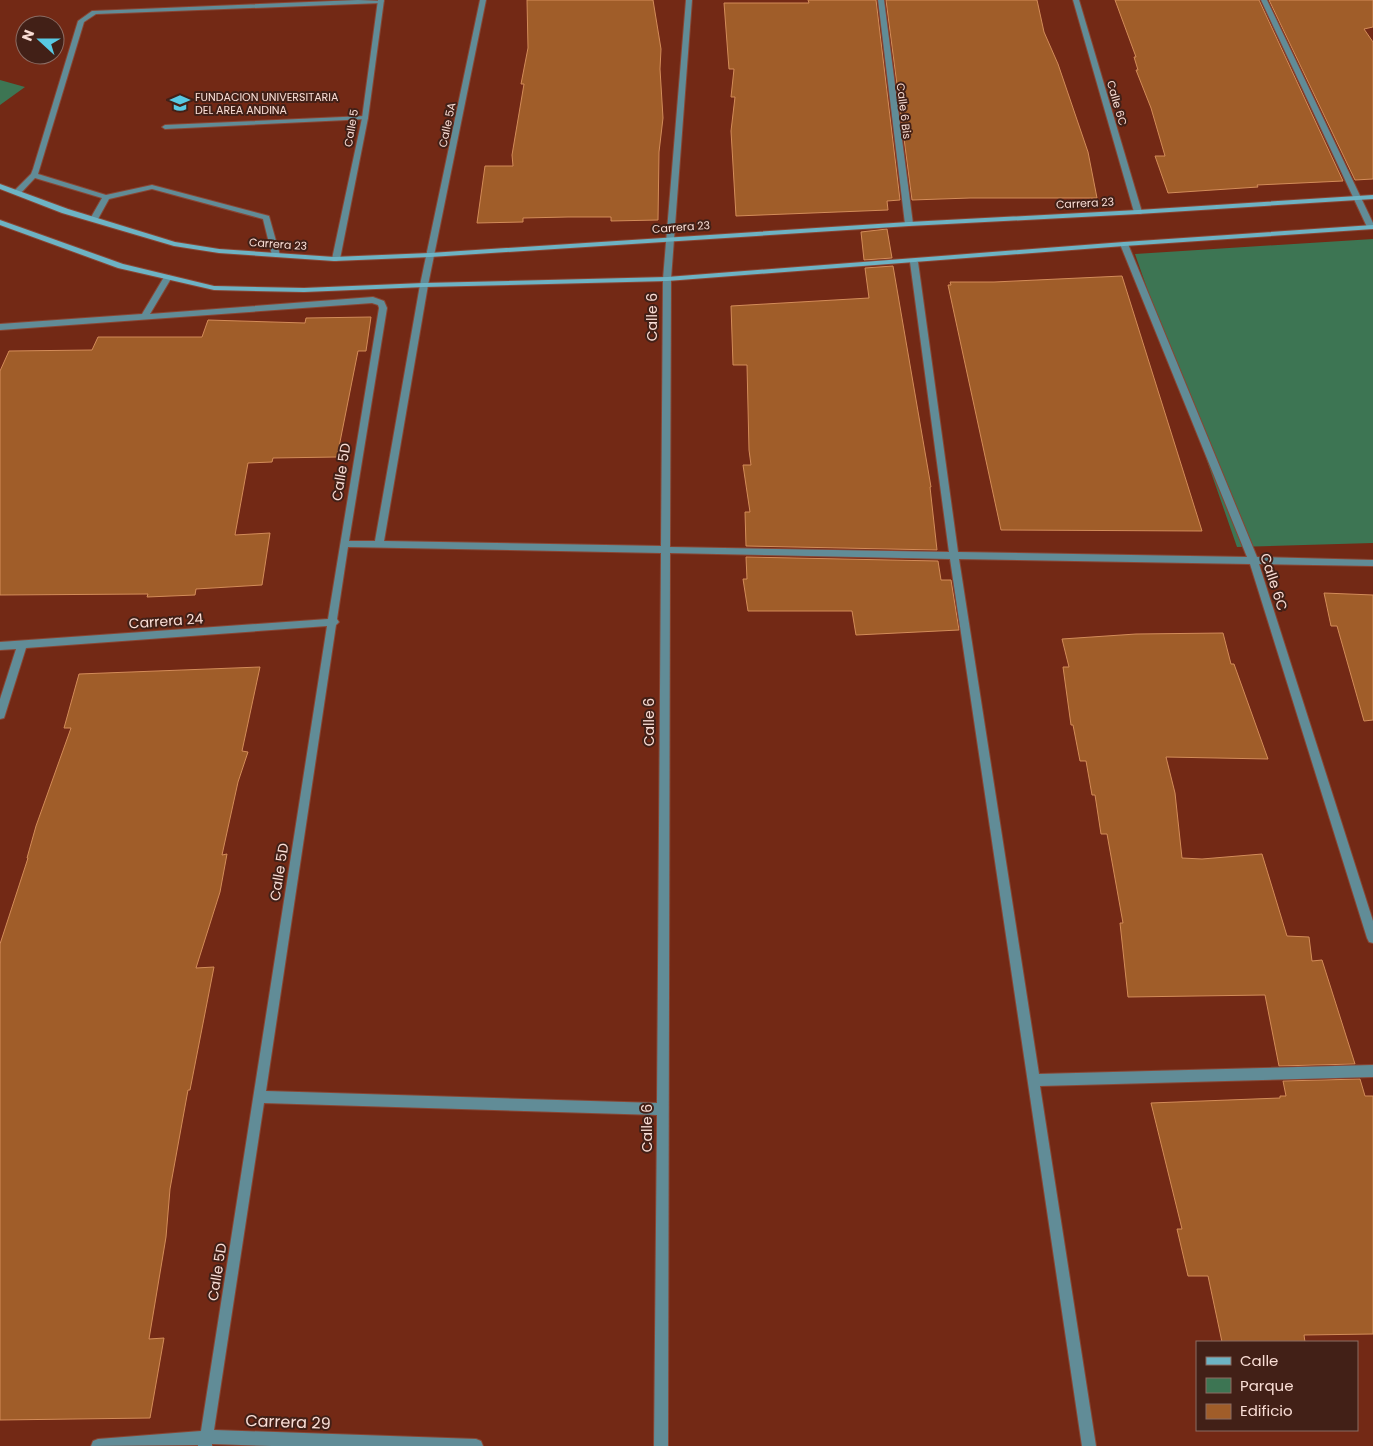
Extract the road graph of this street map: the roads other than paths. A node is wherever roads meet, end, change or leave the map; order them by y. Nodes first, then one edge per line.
1 (483, 0) edge
2 (689, 0) edge
3 (880, 0) edge
4 (1076, 0) edge
5 (1264, 0) edge
6 (381, 1) edge
7 (365, 118) junction
8 (165, 127) dead end
9 (34, 176) junction
10 (0, 186) edge
11 (17, 192) junction
12 (1373, 196) edge
13 (106, 198) junction
14 (1356, 198) junction
15 (1138, 212) junction
16 (94, 219) junction
17 (0, 222) edge
18 (908, 224) junction
19 (1372, 227) edge
20 (672, 239) junction
21 (1124, 244) junction
22 (276, 255) junction
23 (430, 255) junction
24 (336, 259) junction
25 (914, 262) junction
26 (168, 277) junction
27 (667, 280) junction
28 (424, 285) junction
29 (145, 316) junction
30 (0, 326) edge
31 (344, 544) junction
32 (379, 544) junction
33 (665, 551) junction
34 (954, 554) junction
35 (1253, 560) junction
36 (1373, 563) edge
37 (334, 622) junction
38 (22, 645) junction
39 (0, 646) edge
40 (0, 715) edge
41 (1373, 938) edge
42 (1373, 1071) edge
43 (1033, 1080) junction
44 (260, 1097) junction
45 (662, 1109) junction
46 (206, 1441) edge
47 (98, 1446) edge
48 (476, 1446) edge
49 (660, 1446) edge
50 (1089, 1446) edge

1 - 23 street, Calle 5A
2 - 20 street, Calle 6
3 - 18 street, Calle 6 Bis
4 - 15 street, Calle 6C
5 - 14 street
6 - 7 street, Calle 5
6 - 9 street
7 - 8 street
7 - 24 street, Calle 5
9 - 11 street
9 - 13 street
10 - 11 main road, Carrera 23
11 - 16 main road, Carrera 23
12 - 14 main road, Carrera 23
13 - 16 street
13 - 22 street
14 - 15 main road, Carrera 23
14 - 19 street
15 - 18 main road, Carrera 23
16 - 22 main road, Carrera 23
17 - 26 main road
18 - 20 main road, Carrera 23
19 - 21 main road
20 - 23 main road, Carrera 23
20 - 27 street, Calle 6
21 - 25 main road
21 - 35 street, Calle 6C
22 - 24 main road, Carrera 23
23 - 24 main road, Carrera 23
23 - 28 street, Calle 5A
25 - 27 main road
25 - 34 street
26 - 28 main road
26 - 29 street
27 - 28 main road
27 - 33 street, Calle 6
28 - 32 street, Calle 5A
29 - 30 street
29 - 31 street, Calle 5D
31 - 32 street
31 - 37 street, Calle 5D
32 - 33 street
33 - 34 street
33 - 45 street, Calle 6
34 - 35 street
34 - 43 street
35 - 36 street
35 - 41 street, Calle 6C
37 - 38 street, Carrera 24
37 - 44 street, Calle 5D
38 - 39 street, Carrera 24
38 - 40 street
42 - 43 street
43 - 50 street
44 - 45 street
44 - 46 street, Calle 5D
45 - 49 street, Calle 6
46 - 47 street, Carrera 29
46 - 48 street, Carrera 29

